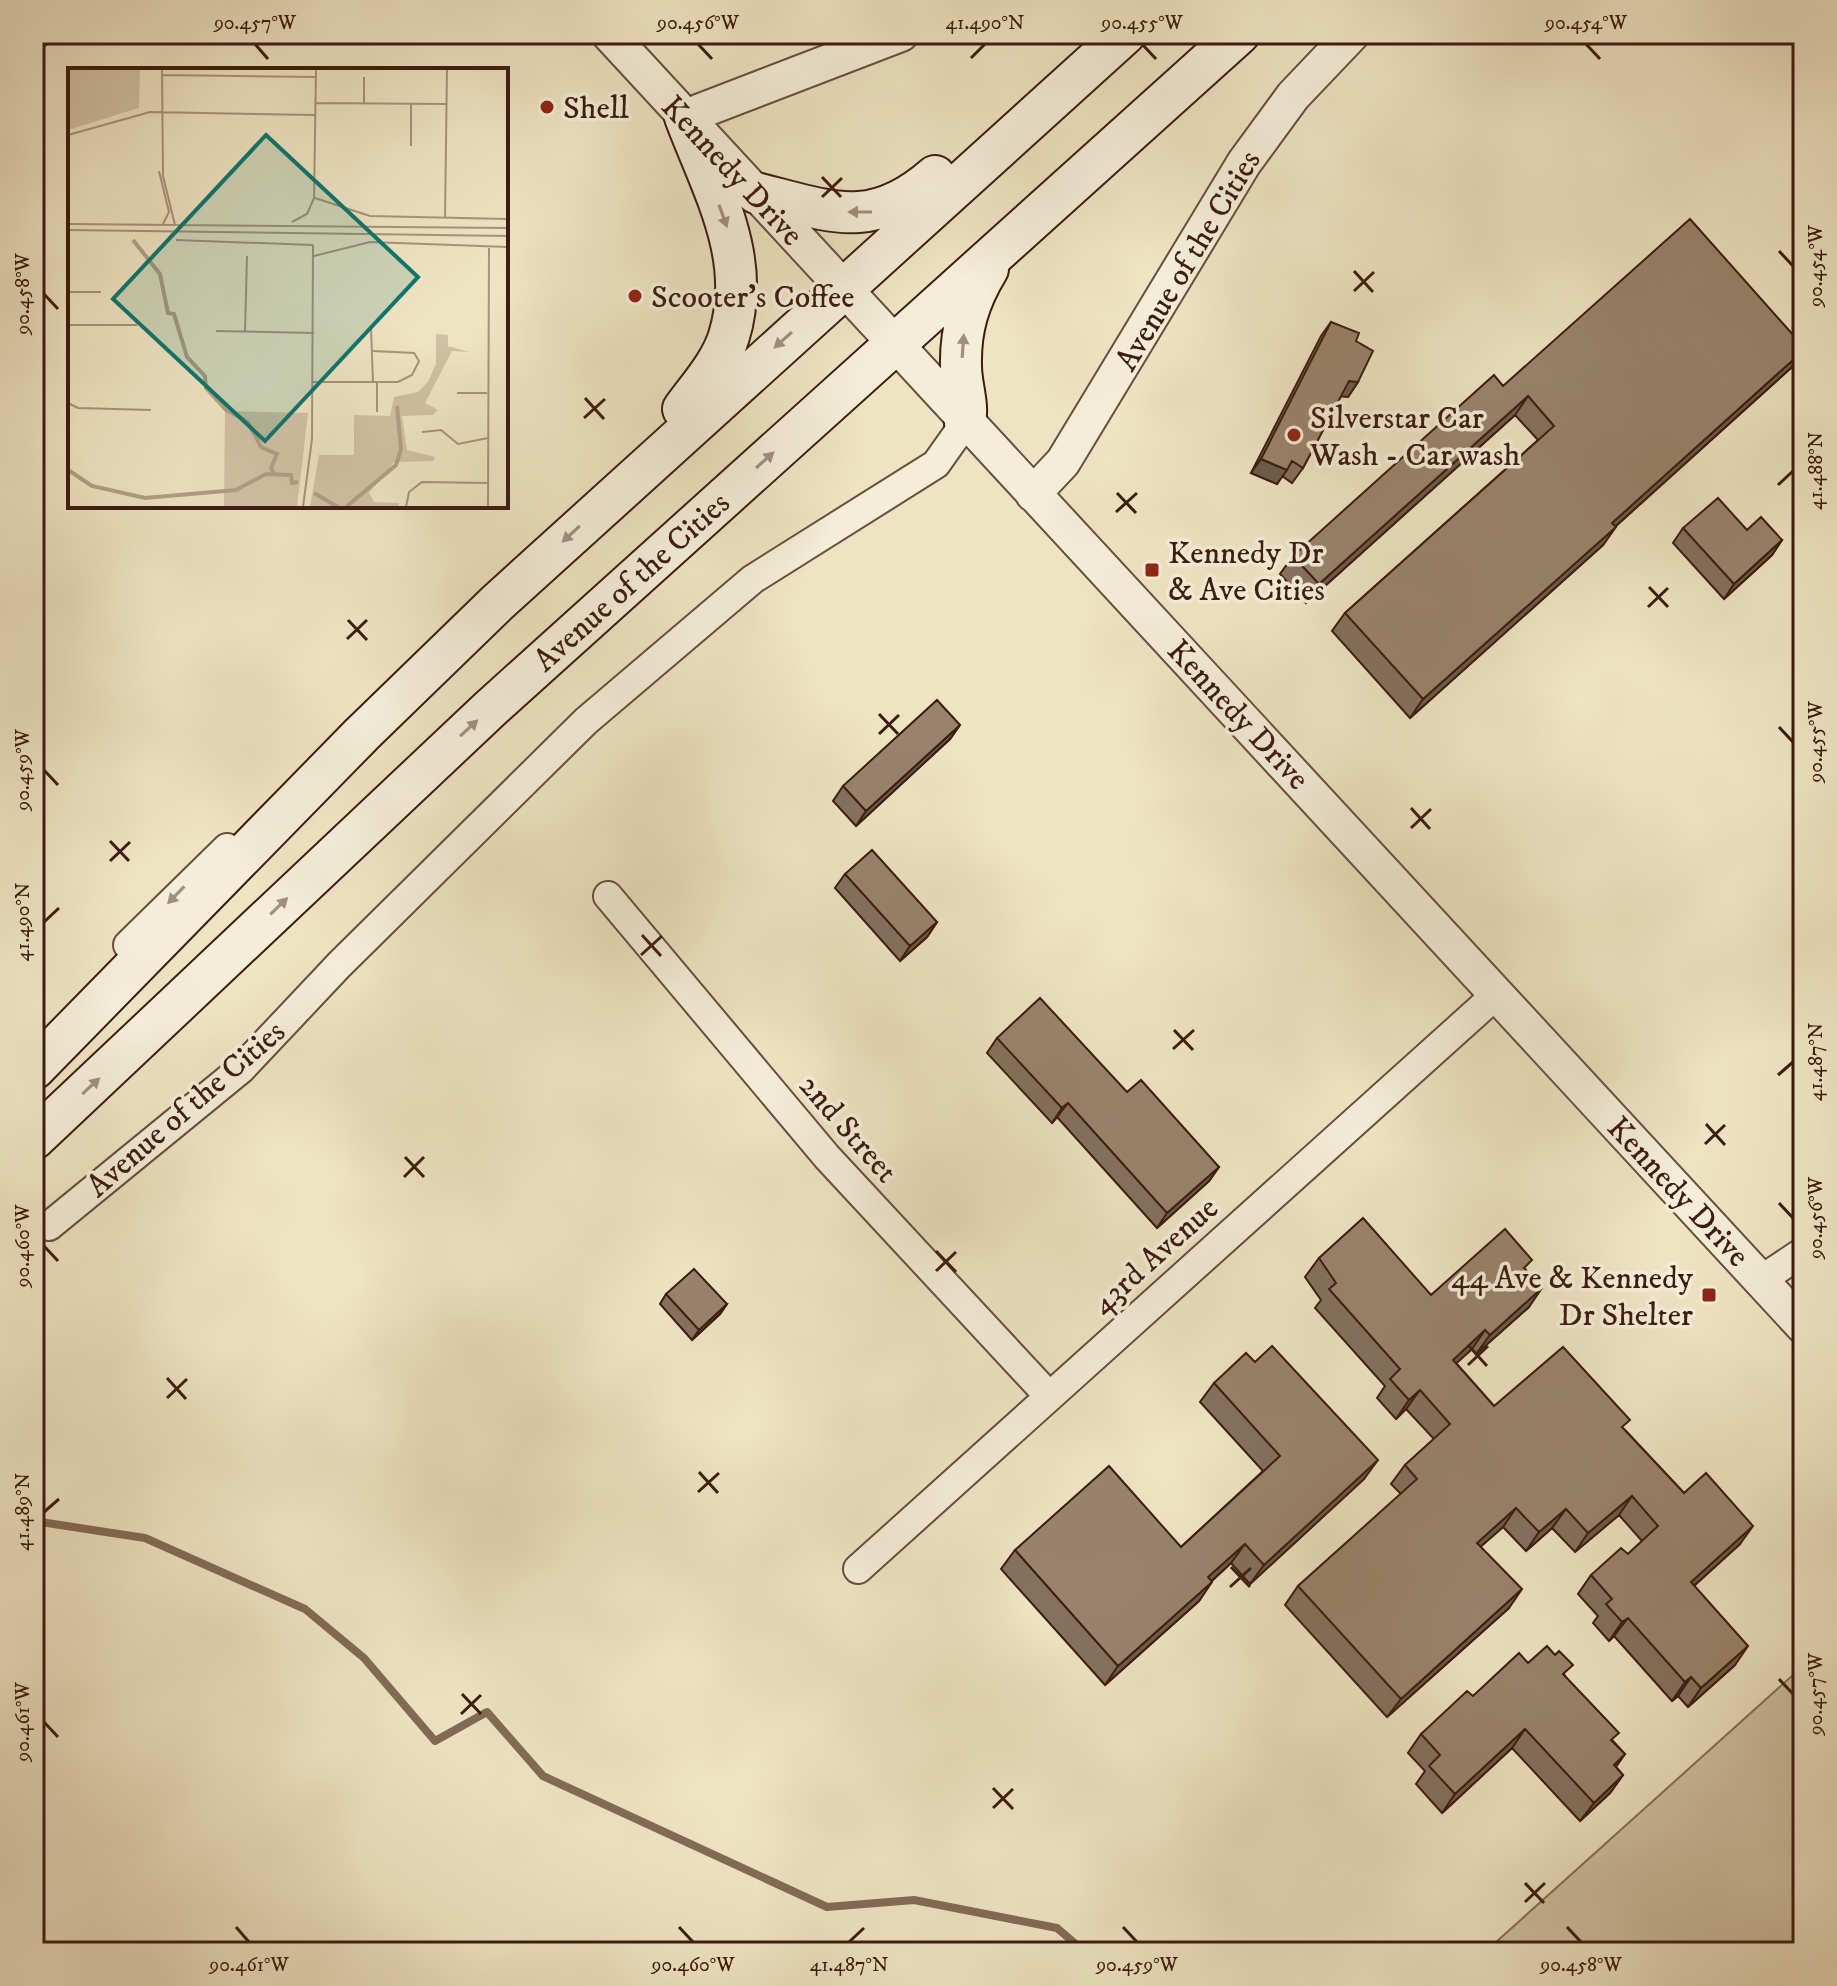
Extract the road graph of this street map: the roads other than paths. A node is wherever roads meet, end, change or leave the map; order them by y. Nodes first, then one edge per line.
1 (609, 34) edge
2 (901, 34) edge
3 (1097, 34) edge
4 (1125, 34) edge
5 (1239, 34) edge
6 (1352, 34) edge
7 (685, 117) junction
8 (756, 193) junction
9 (1004, 246) junction
10 (841, 288) junction
11 (894, 344) junction
12 (965, 423) junction
13 (1033, 494) junction
14 (603, 505) junction
15 (362, 734) junction
16 (608, 896) dead end
17 (1498, 993) junction
18 (34, 1041) edge
19 (34, 1069) edge
20 (34, 1139) edge
21 (49, 1226) dead end
22 (1803, 1252) edge
23 (1761, 1280) junction
24 (1799, 1312) edge
25 (1049, 1396) junction
26 (858, 1569) dead end

1 - 7 street, Kennedy Drive
2 - 7 street
3 -> 8 main road
4 - 10 main road
5 - 9 main road, Avenue of the Cities
6 - 13 street, Avenue of the Cities
7 - 8 street, Kennedy Drive
7 -> 14 main road
8 - 10 street, Kennedy Drive
9 - 11 main road, Avenue of the Cities
12 -> 9 main road
10 - 11 street, Kennedy Drive
10 -> 14 main road
11 - 12 street, Kennedy Drive
20 -> 11 main road, Avenue of the Cities
12 - 13 street, Kennedy Drive
12 - 21 street, Avenue of the Cities
13 - 17 street, Kennedy Drive
14 -> 15 main road
15 -> 18 street
15 - 19 main road
16 - 25 street, 2nd Street
17 - 23 street, Kennedy Drive
17 - 25 street, 43rd Avenue
22 - 23 street
23 - 24 street, Kennedy Drive
25 - 26 street, 43rd Avenue

